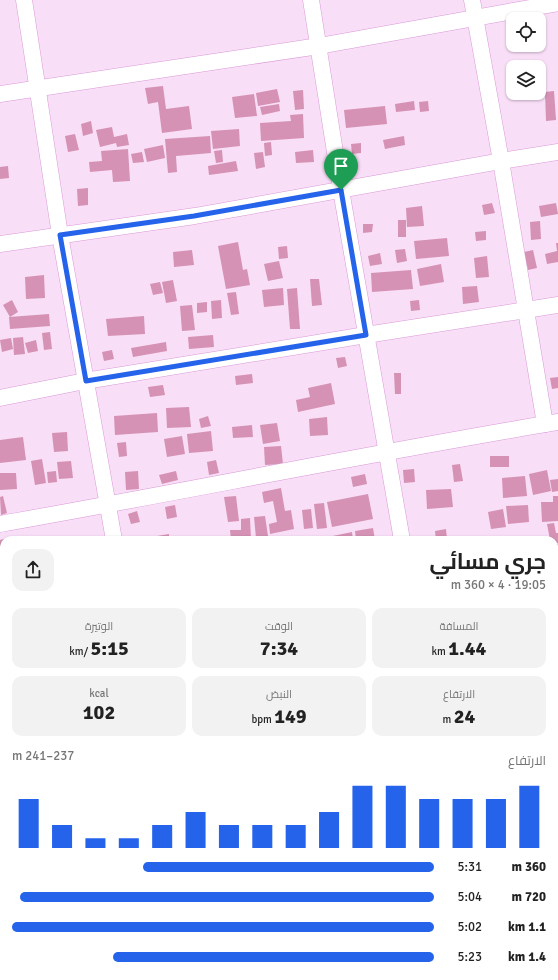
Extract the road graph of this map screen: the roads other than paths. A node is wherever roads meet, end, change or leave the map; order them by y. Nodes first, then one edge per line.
1 (24, 0) edge
2 (311, 0) edge
3 (472, 0) edge
4 (558, 4) edge
5 (475, 18) junction
6 (319, 46) junction
7 (38, 88) junction
8 (0, 94) edge
9 (558, 152) edge
10 (501, 160) junction
11 (341, 190) junction
12 (60, 235) junction
13 (0, 244) edge
14 (558, 305) edge
15 (526, 311) junction
16 (366, 335) junction
17 (86, 381) junction
18 (0, 398) edge
19 (551, 423) edge
20 (386, 451) junction
21 (108, 505) junction
22 (0, 524) edge
23 (113, 536) edge
24 (401, 536) edge

1 - 7 street
2 - 6 street
3 - 5 street
4 - 5 street
5 - 6 street
5 - 10 street
6 - 7 street
6 - 11 street
7 - 8 street
7 - 12 street
9 - 10 street
10 - 11 street
10 - 15 street
11 - 12 street
11 - 16 street
12 - 13 street
12 - 17 street
14 - 15 street
15 - 16 street
15 - 19 street
16 - 17 street
16 - 20 street
17 - 18 street
17 - 21 street
19 - 20 street
20 - 21 street
20 - 24 street
21 - 22 street
21 - 23 street

